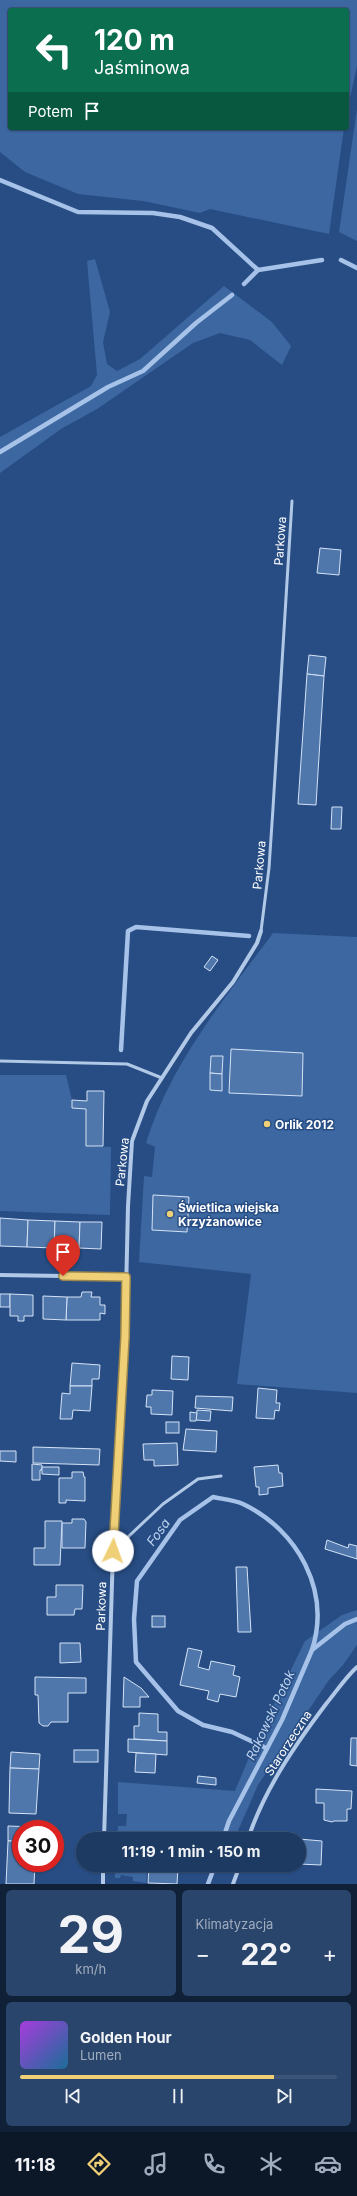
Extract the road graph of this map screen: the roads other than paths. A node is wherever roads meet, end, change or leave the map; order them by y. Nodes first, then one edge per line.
1 (292, 501) dead end
2 (261, 931) joint
3 (0, 1061) edge
4 (162, 1078) junction
5 (0, 1275) edge
6 (126, 1277) junction
7 (221, 1476) dead end
8 (113, 1551) junction
9 (357, 1667) edge
10 (104, 1832) edge
11 (251, 1832) edge
12 (103, 1872) edge
13 (238, 1872) edge
14 (103, 1884) edge
15 (234, 1884) edge

1 - 2 lane, Parkowa
2 - 4 street, Parkowa
3 - 4 lane
4 - 6 street, Parkowa
5 - 6 street
6 - 8 street, Parkowa
7 - 8 lane
8 - 10 street, Parkowa
9 - 11 street, Starorzeczna
12 - 14 street
13 - 15 street

